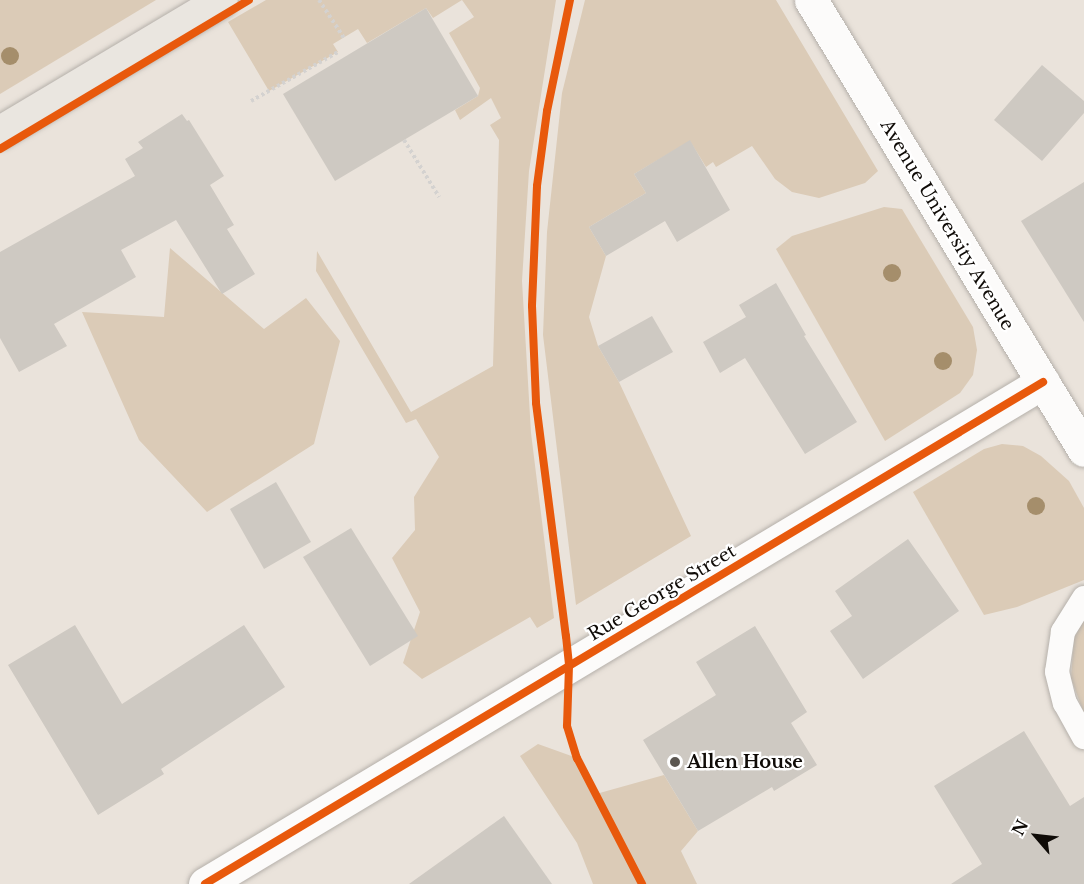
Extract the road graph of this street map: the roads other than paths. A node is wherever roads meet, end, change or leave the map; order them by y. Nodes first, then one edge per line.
1 (221, 0) edge
2 (811, 0) edge
3 (0, 132) edge
4 (1043, 382) junction
5 (1084, 450) edge
6 (1084, 598) edge
7 (1084, 737) edge
8 (205, 884) edge

1 - 3 main road
2 - 4 street, Avenue University Avenue
4 - 5 street, Avenue University Avenue
4 - 8 street, Rue George Street
6 - 7 lane

